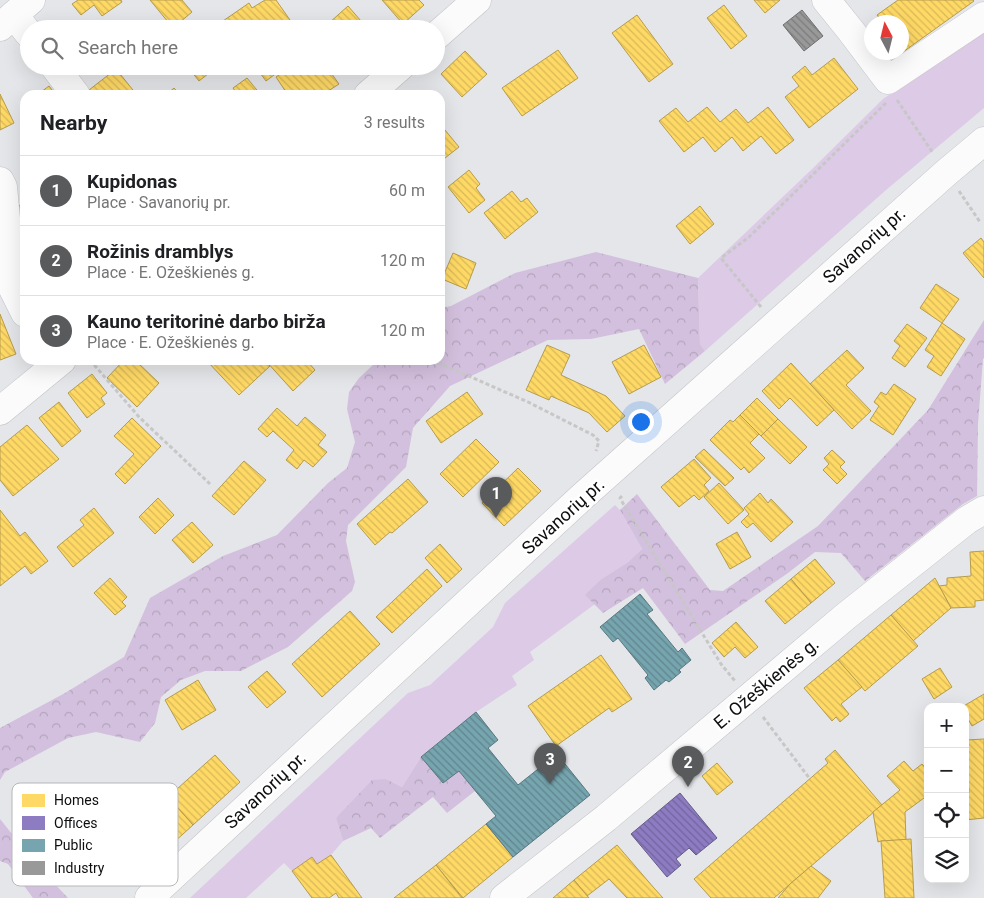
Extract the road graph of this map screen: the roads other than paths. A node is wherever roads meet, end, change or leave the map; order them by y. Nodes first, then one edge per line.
1 (477, 0) edge
2 (826, 0) edge
3 (984, 16) edge
4 (445, 28) edge
5 (61, 75) edge
6 (391, 75) edge
7 (72, 90) edge
8 (374, 90) edge
9 (984, 141) edge
10 (0, 181) edge
11 (20, 303) edge
12 (52, 365) edge
13 (0, 411) edge
14 (984, 510) edge
15 (178, 871) edge
16 (162, 886) edge
17 (149, 898) edge
18 (504, 898) edge

1 - 4 main road
2 - 3 main road
5 - 7 main road
6 - 8 main road
9 - 15 main road, Savanorių pr.
10 - 11 main road
12 - 13 main road
14 - 18 main road, E. Ožeškienės g.
16 - 17 main road, Savanorių pr.

